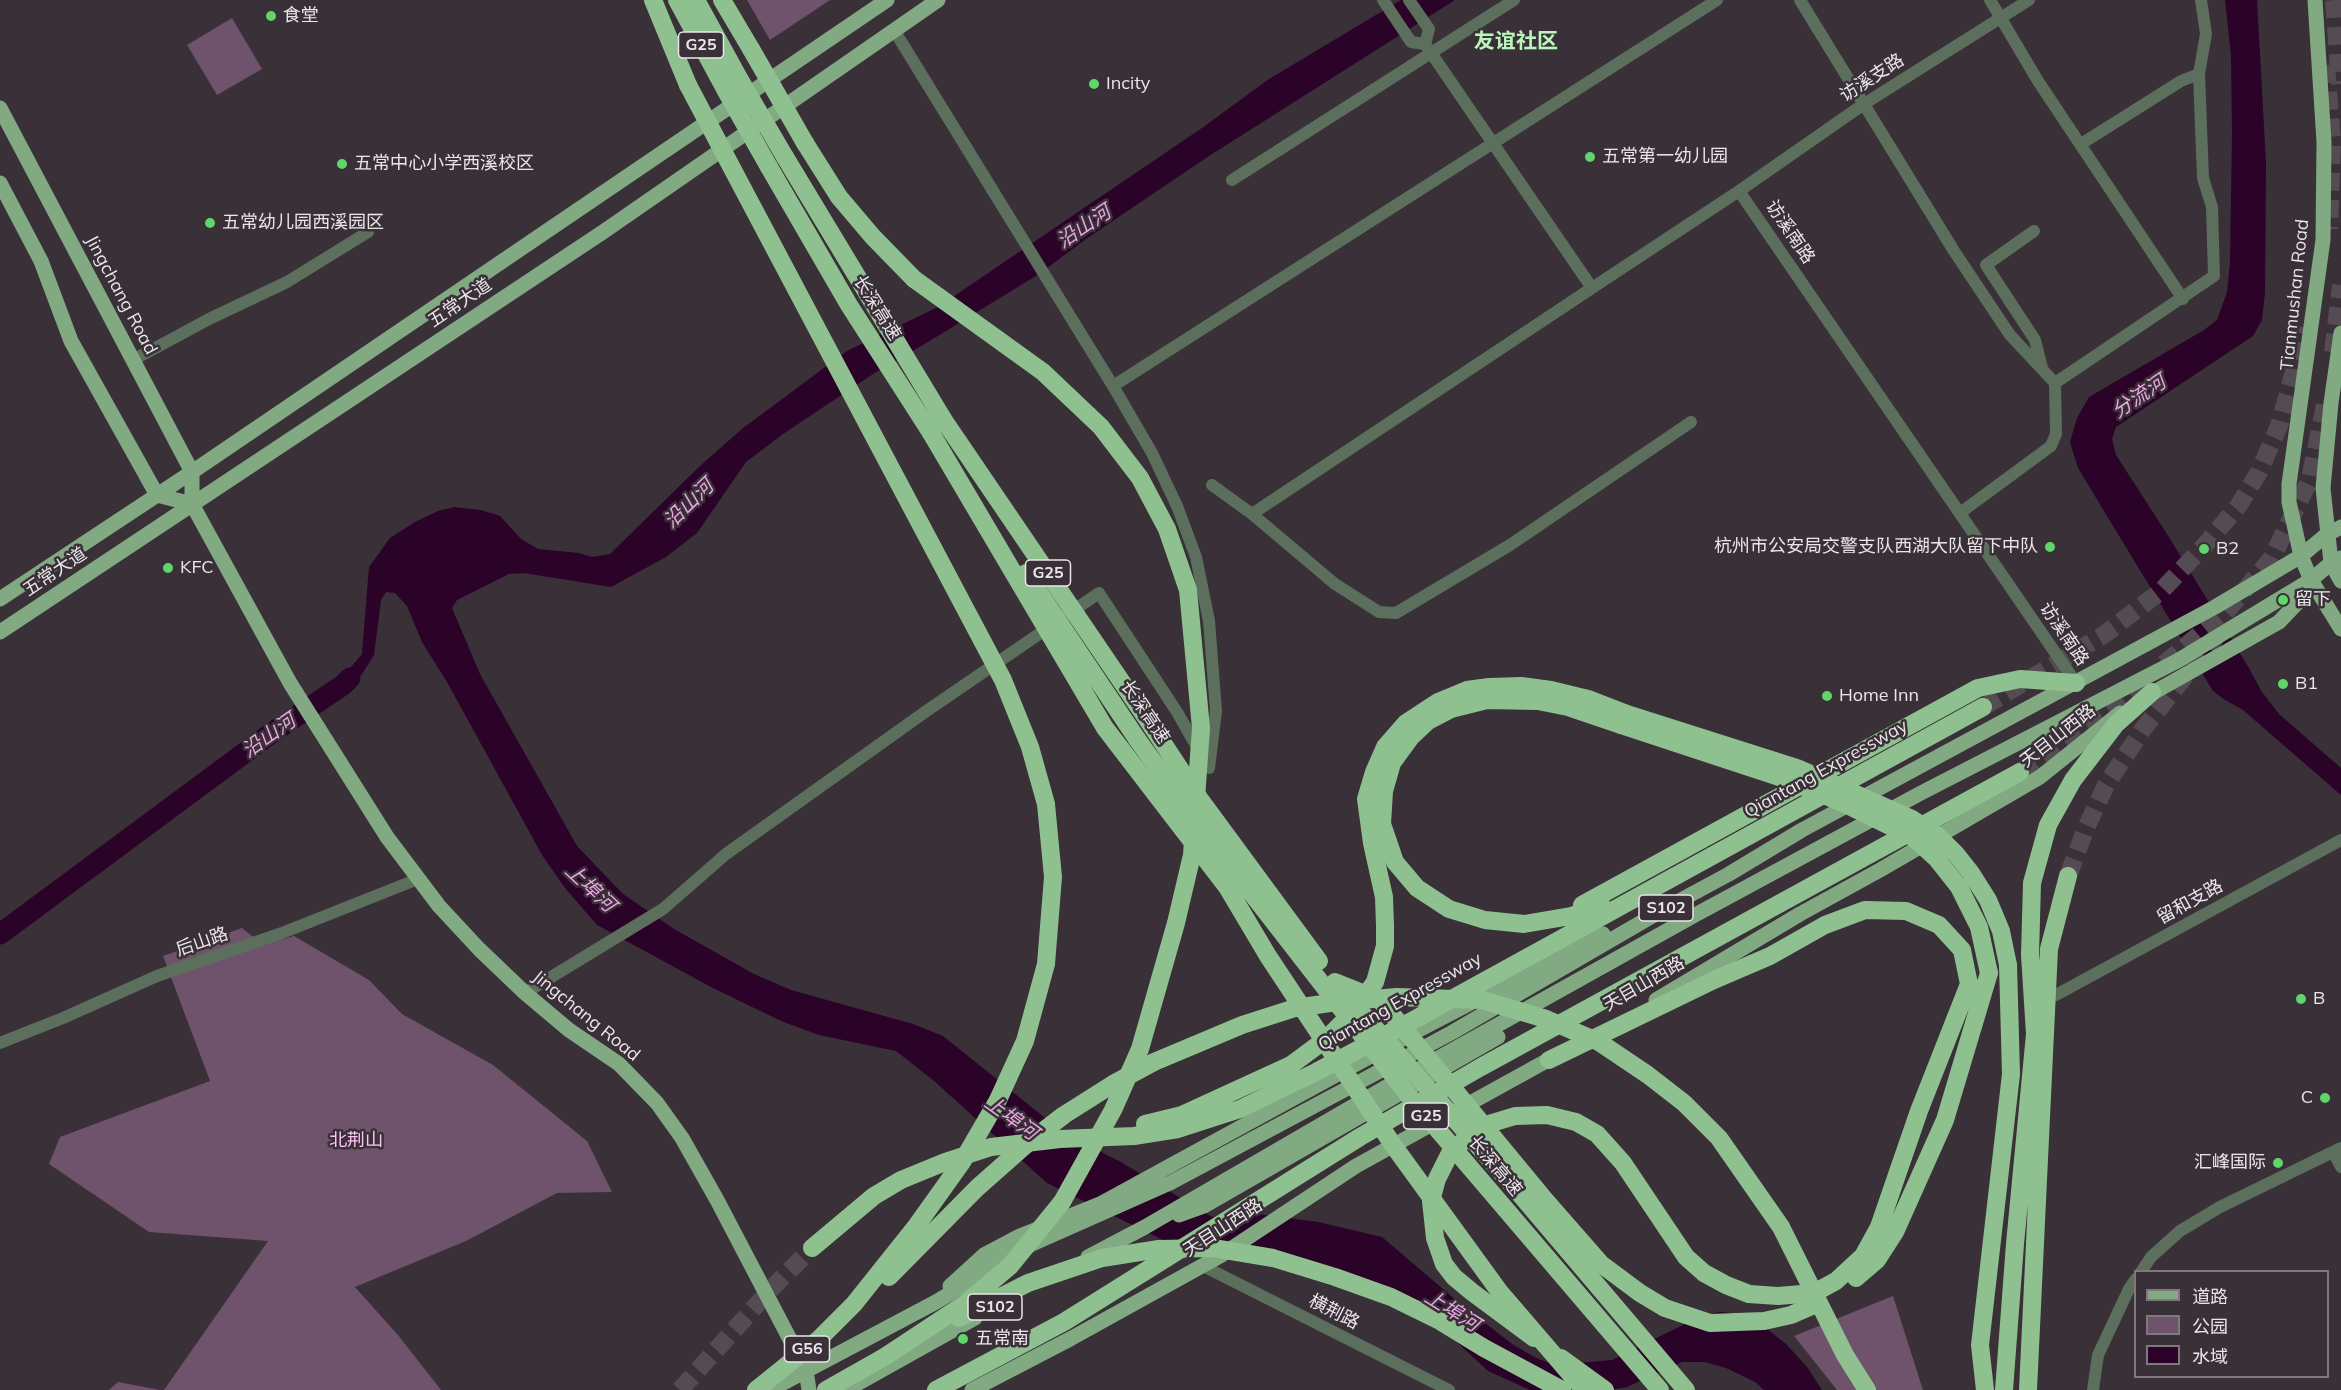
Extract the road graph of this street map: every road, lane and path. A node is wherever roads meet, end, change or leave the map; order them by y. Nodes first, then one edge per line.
1 (653, 0) edge
2 (677, 0) edge
3 (696, 0) edge
4 (722, 0) edge
5 (887, 0) edge
6 (938, 0) edge
7 (1409, 0) edge
8 (1514, 0) edge
9 (1717, 0) edge
10 (1990, 0) edge
11 (2028, 0) edge
12 (2201, 0) edge
13 (2315, 0) edge
14 (1805, 2) edge
15 (1385, 4) edge
16 (2001, 18) junction
17 (894, 30) junction
18 (1428, 49) junction
19 (2199, 74) junction
20 (733, 85) junction
21 (1864, 104) junction
22 (0, 108) edge
23 (2081, 144) junction
24 (1493, 145) junction
25 (1232, 180) dead end
26 (0, 183) edge
27 (1740, 191) junction
28 (2034, 231) dead end
29 (368, 232) dead end
30 (1592, 288) junction
31 (2183, 299) junction
32 (2341, 333) edge
33 (133, 360) junction
34 (2042, 369) junction
35 (2055, 383) junction
36 (1113, 386) junction
37 (1691, 422) dead end
38 (931, 433) junction
39 (192, 472) junction
40 (1212, 485) dead end
41 (157, 495) junction
42 (192, 504) junction
43 (1960, 513) junction
44 (1252, 514) junction
45 (2341, 527) edge
46 (2326, 535) junction
47 (2301, 556) junction
48 (2336, 561) edge
49 (2311, 580) junction
50 (2341, 581) edge
51 (0, 599) edge
52 (2341, 629) edge
53 (0, 632) edge
54 (2076, 683) junction
55 (2152, 692) junction
56 (1983, 707) tunnel mouth
57 (1623, 719) junction
58 (2020, 772) tunnel mouth
59 (2341, 840) edge
60 (1687, 870) junction
61 (1729, 874) junction
62 (2068, 876) tunnel mouth
63 (418, 879) junction
64 (1524, 924) junction
65 (1335, 982) junction
66 (525, 993) junction
67 (2056, 995) dead end
68 (0, 1043) edge
69 (1549, 1060) junction
70 (1089, 1138) junction
71 (2337, 1150) edge
72 (2341, 1167) edge
73 (1098, 1210) junction
74 (812, 1248) tunnel mouth
75 (1203, 1266) junction
76 (2142, 1270) edge
77 (2134, 1282) edge
78 (854, 1304) junction
79 (886, 1356) junction
80 (2006, 1360) junction
81 (806, 1370) junction
82 (1683, 1387) edge
83 (756, 1390) edge
84 (770, 1390) edge
85 (809, 1390) edge
86 (826, 1390) edge
87 (846, 1390) edge
88 (936, 1390) edge
89 (972, 1390) edge
90 (1449, 1390) edge
91 (1562, 1390) edge
92 (1584, 1390) edge
93 (1605, 1390) edge
94 (1660, 1390) edge
95 (1867, 1390) edge
96 (1985, 1390) edge
97 (2004, 1390) edge
98 (2011, 1390) edge
99 (2028, 1390) edge
100 (2093, 1390) edge

1 - 78 highway, bridge
2 - 20 highway, 长深高速 / G25
3 - 20 highway, 长深高速 / G25
4 - 79 highway, bridge
5 - 39 main road, 五常大道
6 - 17 main road, 五常大道
7 - 18 street
8 - 18 street
9 - 24 street
10 - 16 street
11 - 16 street, 访溪支路
12 - 19 street
13 - 47 main road, Tianmushan Road
14 - 21 street
15 - 18 street
16 - 21 street, 访溪支路
16 - 23 street
17 - 36 street
17 - 42 main road, 五常大道
18 - 24 street
18 - 25 street
19 - 23 street
19 - 31 street
20 - 38 highway, 长深高速 / G25, bridge
20 - 65 highway, 长深高速 / G25, bridge
21 - 27 street, 访溪支路
21 - 34 street
22 - 33 main road, Jingchang Road
23 - 31 street
24 - 30 street
24 - 36 street
26 - 41 main road
27 - 30 street
27 - 43 street, 访溪南路
28 - 34 street
29 - 33 street
30 - 44 street
31 - 35 street
32 - 46 main road
33 - 39 main road, Jingchang Road
34 - 35 street
35 - 43 street
36 - 66 street
37 - 44 street
38 - 92 highway, bridge
38 - 94 highway, 长深高速 / G25, bridge
39 - 41 main road, 五常大道
39 - 42 main road, Jingchang Road
40 - 44 street
41 - 42 main road
41 - 51 main road, 五常大道
42 - 53 main road, 五常大道
42 - 63 main road, Jingchang Road
43 - 54 street, 访溪南路
45 - 46 main road, 天目山西路
46 - 47 main road, 天目山西路
46 - 48 main road
47 - 49 main road, Tianmushan Road
47 - 54 main road, 天目山西路 / S102
48 - 49 main road, 天目山西路 / S102
48 - 50 main road
49 - 52 main road, Tianmushan Road
49 - 55 main road, 天目山西路
49 - 87 main road, 天目山西路 / S102, bridge
54 - 61 main road, 天目山西路 / S102
54 - 64 highway
55 - 69 main road, 天目山西路
55 - 80 highway
56 - 60 highway, Qiantang Expressway
57 - 64 highway
57 - 65 highway, bridge
57 - 70 highway
57 - 96 highway, bridge
58 - 88 highway
59 - 67 street, 留和支路
60 - 64 highway
60 - 70 highway, Qiantang Expressway
61 - 73 main road, 天目山西路
61 - 73 main road, 天目山西路 / S102
62 - 99 highway
63 - 66 main road, Jingchang Road
63 - 68 street, 后山路
65 - 82 highway, 长深高速 / G25, bridge
66 - 81 main road, Jingchang Road
69 - 75 main road, 天目山西路
69 - 93 highway, bridge
70 - 74 highway, Qiantang Expressway, bridge
71 - 72 street
71 - 76 street
73 - 81 main road, 天目山西路 / S102
75 - 89 main road, 天目山西路
75 - 90 street, 横荆路
77 - 100 street
78 - 83 highway, G56, bridge
78 - 95 highway, bridge
79 - 86 highway, G56
79 - 91 highway, bridge
80 - 97 highway
80 - 98 highway
81 - 84 main road, 天目山西路 / S102
81 - 85 main road, Jingchang Road

